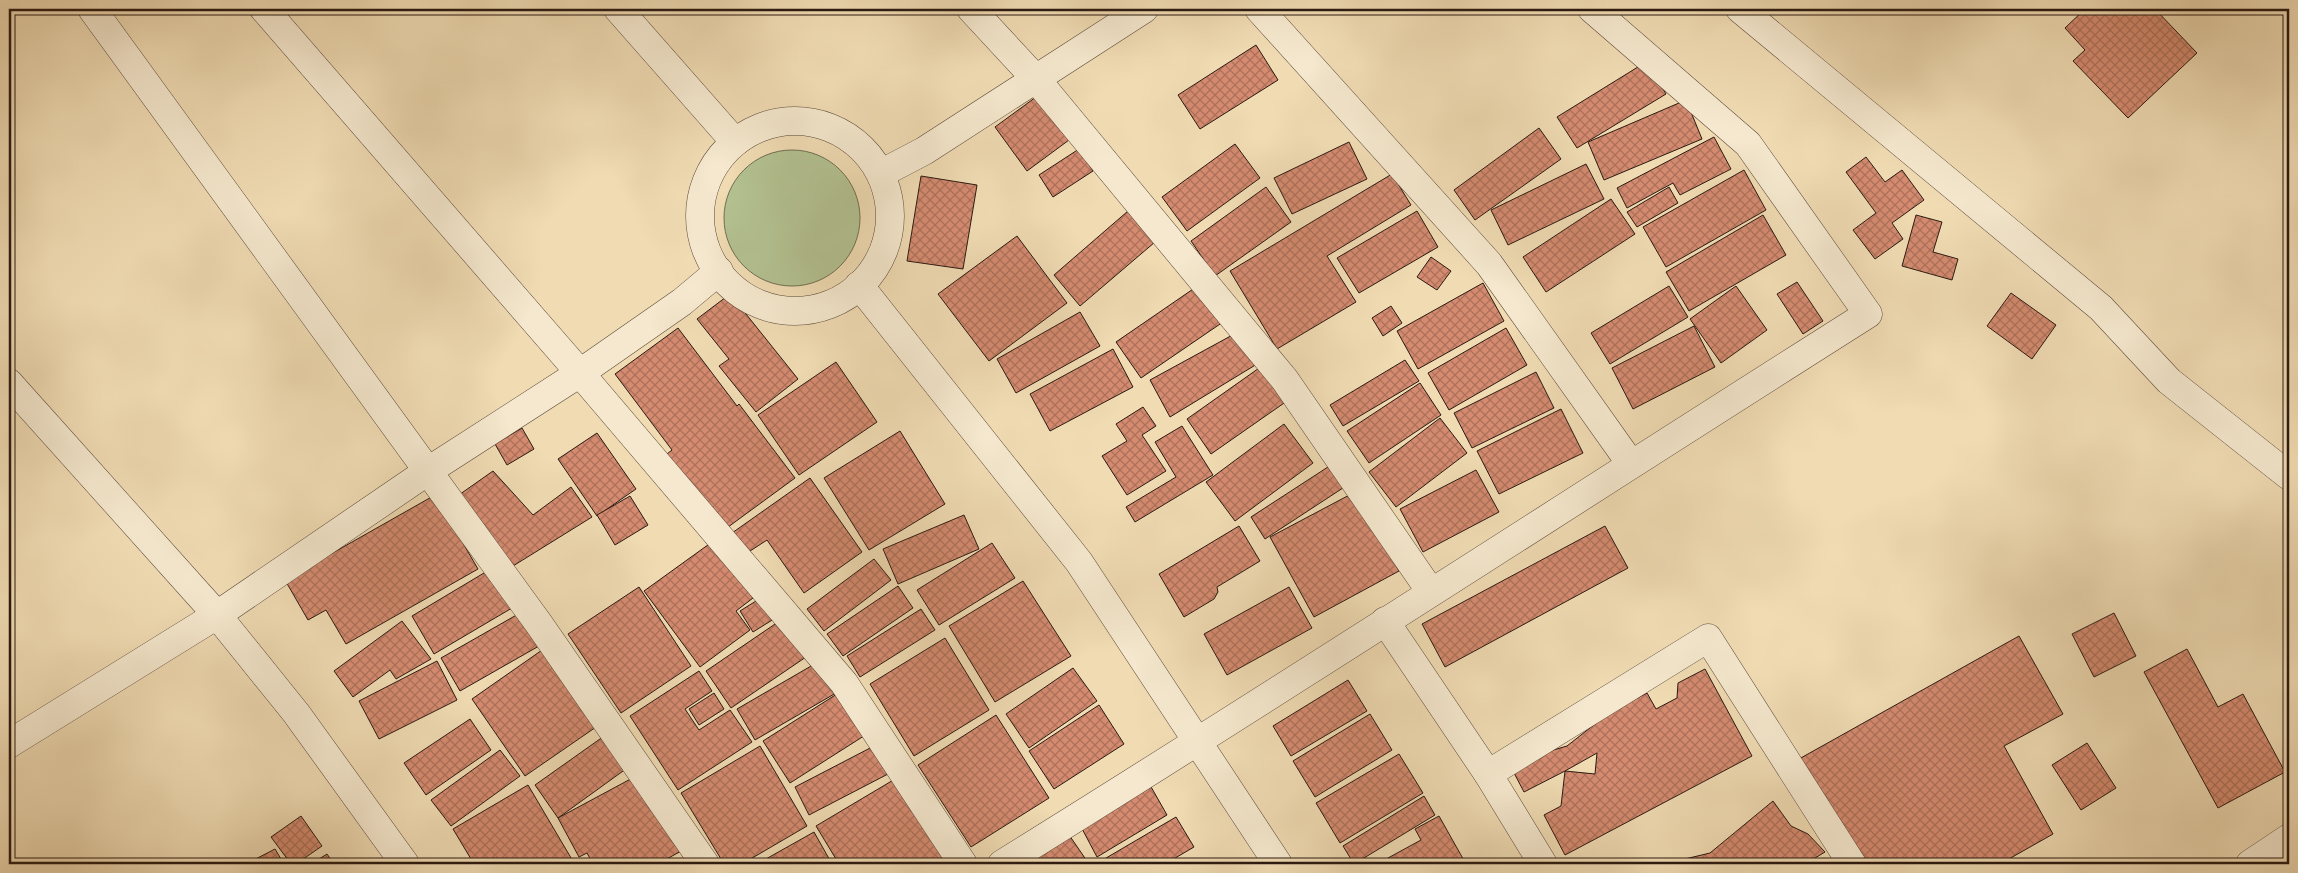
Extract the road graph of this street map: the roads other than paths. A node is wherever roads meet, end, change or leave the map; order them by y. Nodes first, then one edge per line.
1 (92, 9) edge
2 (264, 9) edge
3 (618, 9) edge
4 (971, 9) edge
5 (1144, 9) edge
6 (1259, 9) edge
7 (1592, 9) edge
8 (1740, 9) edge
9 (1036, 79) junction
10 (735, 142) junction
11 (882, 173) junction
12 (720, 271) junction
13 (859, 286) junction
14 (580, 373) junction
15 (9, 383) edge
16 (1631, 464) junction
17 (428, 471) junction
18 (2289, 476) edge
19 (1431, 592) junction
20 (217, 615) junction
21 (1385, 621) junction
22 (1198, 742) junction
23 (9, 744) edge
24 (1488, 774) junction
25 (2289, 838) edge
26 (405, 864) edge
27 (706, 864) edge
28 (963, 864) edge
29 (1002, 864) edge
30 (1278, 864) edge
31 (1543, 864) edge
32 (1852, 864) edge
33 (2250, 864) edge

1 - 17 street
2 - 14 street
3 - 10 street
4 - 9 street
5 - 9 street
6 - 16 street
7 - 16 street
8 - 18 street
9 - 11 street
9 - 19 street
10 - 11 street
10 - 12 street
11 - 13 street
12 - 13 street
12 - 14 street
13 - 22 street
14 - 17 street
14 - 28 street
15 - 20 street
16 - 19 street
17 - 20 street
17 - 27 street
19 - 21 street
20 - 23 street
20 - 26 street
21 - 22 street
21 - 24 street
22 - 29 street
22 - 30 street
24 - 31 street
24 - 32 street
25 - 33 street

